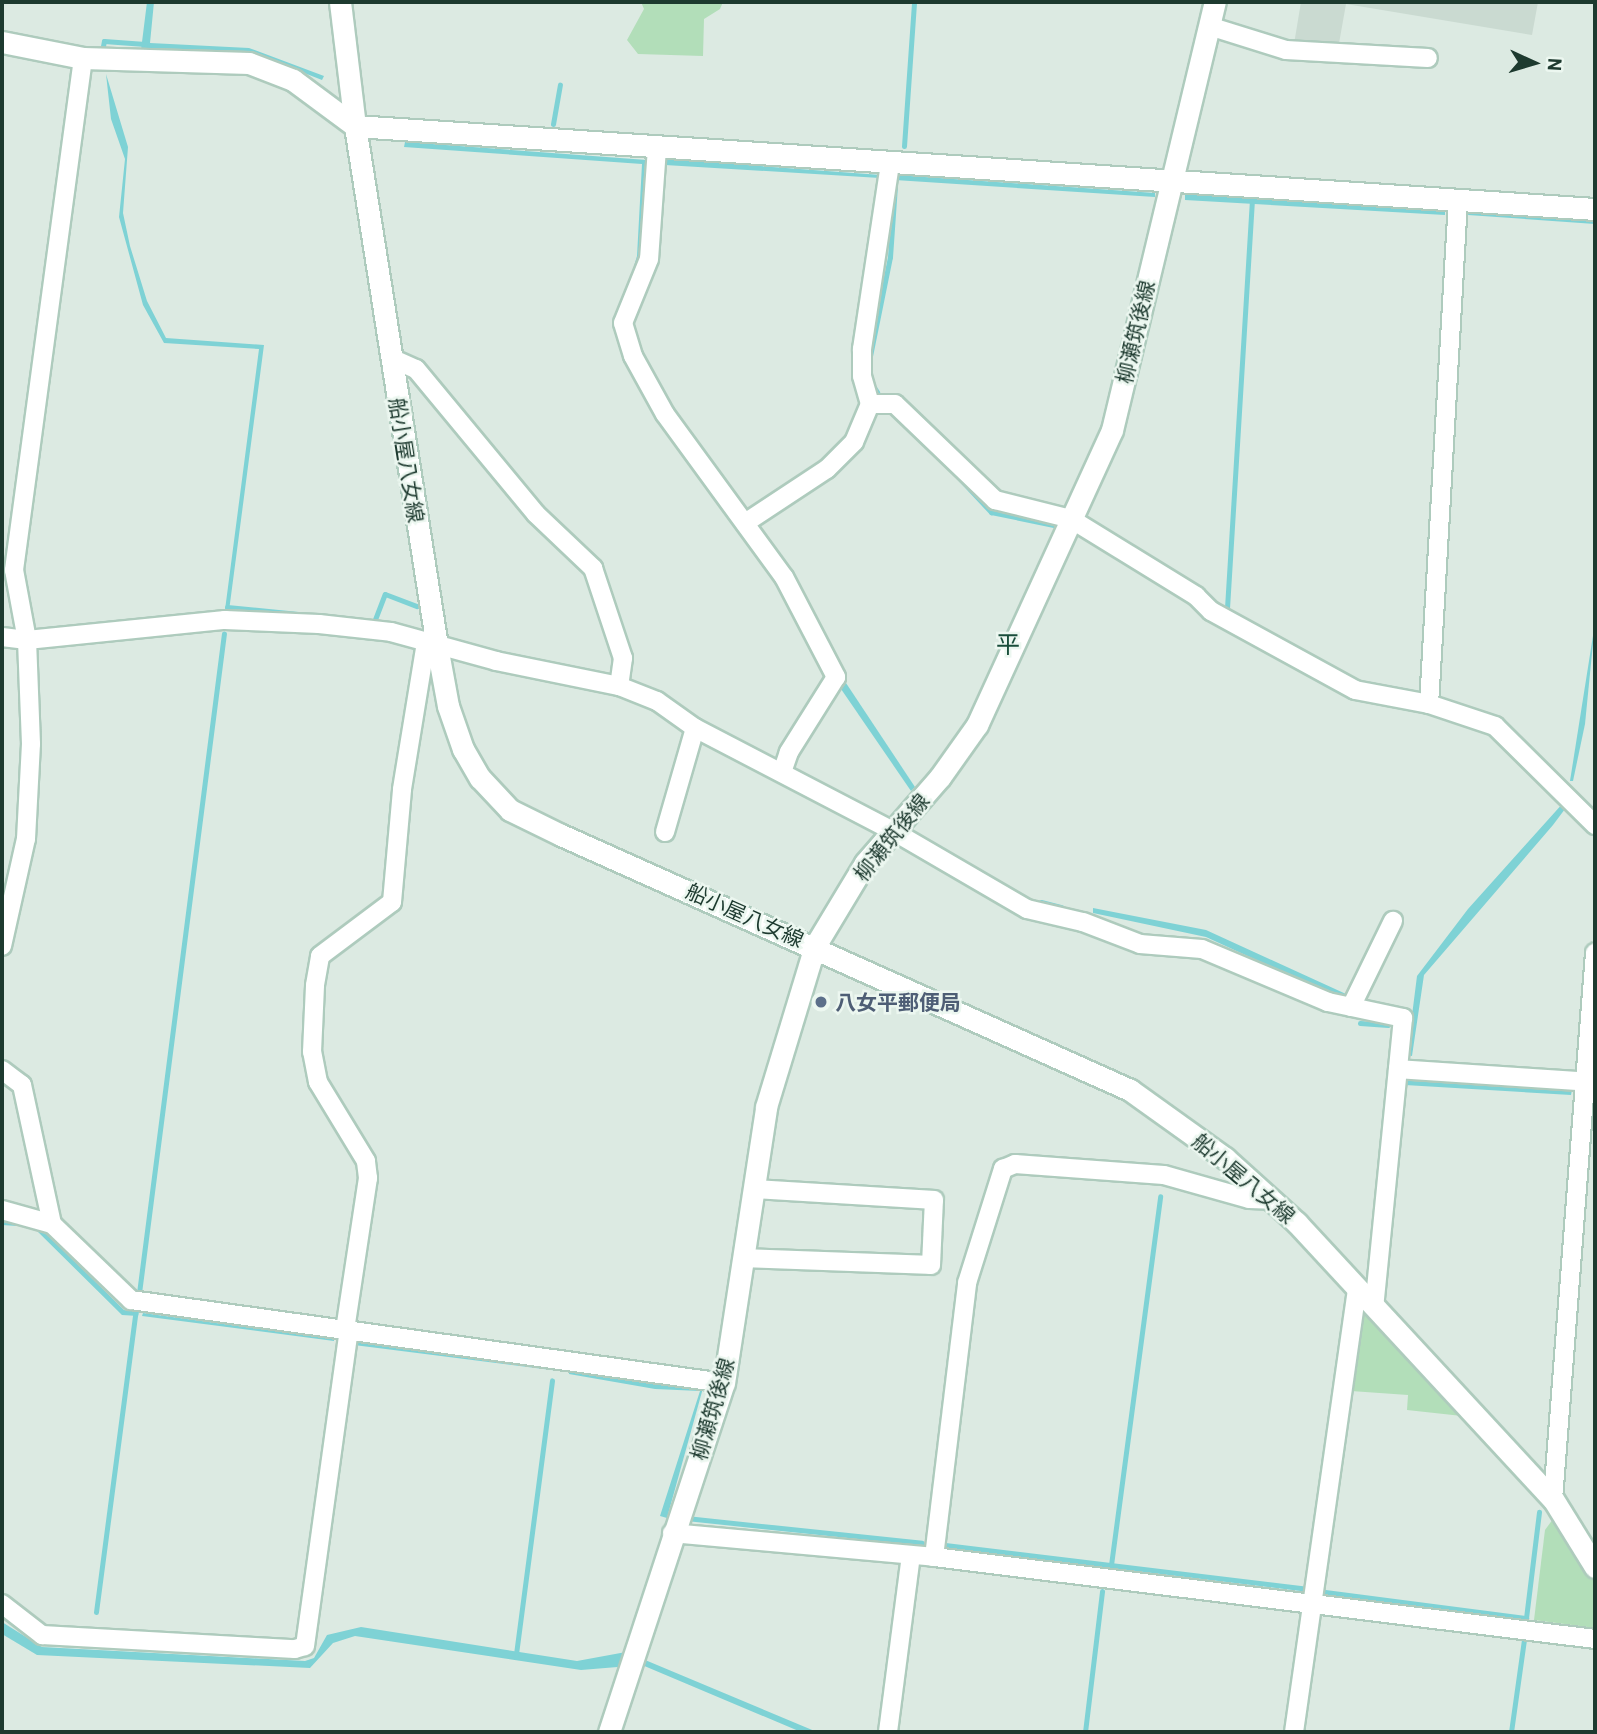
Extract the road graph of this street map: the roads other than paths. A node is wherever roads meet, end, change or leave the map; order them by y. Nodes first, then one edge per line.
1 (340, 2) edge
2 (1215, 2) edge
3 (1209, 26) junction
4 (2, 42) edge
5 (83, 58) junction
6 (1428, 58) dead end
7 (355, 126) junction
8 (657, 148) junction
9 (890, 163) junction
10 (1170, 181) junction
11 (1458, 200) junction
12 (1595, 209) edge
13 (391, 358) junction
14 (870, 404) junction
15 (1071, 519) junction
16 (745, 523) junction
17 (2, 637) edge
18 (27, 640) junction
19 (431, 644) junction
20 (619, 686) junction
21 (1429, 704) junction
22 (695, 728) junction
23 (782, 772) junction
24 (1595, 825) edge
25 (893, 831) junction
26 (665, 832) dead end
27 (1393, 921) dead end
28 (2, 946) edge
29 (815, 946) junction
30 (1595, 953) edge
31 (1352, 1007) junction
32 (1398, 1069) junction
33 (2, 1070) edge
34 (1590, 1082) edge
35 (755, 1189) junction
36 (1272, 1200) junction
37 (2, 1210) edge
38 (51, 1224) junction
39 (744, 1258) junction
40 (1357, 1288) junction
41 (1374, 1306) junction
42 (347, 1330) junction
43 (724, 1383) junction
44 (1553, 1499) junction
45 (672, 1533) junction
46 (911, 1555) junction
47 (934, 1557) junction
48 (1595, 1567) edge
49 (1311, 1602) junction
50 (2, 1604) edge
51 (1595, 1639) edge
52 (609, 1732) edge
53 (888, 1732) edge
54 (1294, 1732) edge

1 - 7 main road, 船小屋八女線
2 - 3 main road, 柳瀬筑後線
3 - 6 street
3 - 10 main road, 柳瀬筑後線
4 - 5 main road
5 - 7 main road
5 - 18 street
7 - 8 main road
7 - 13 main road, 船小屋八女線
8 - 9 main road
8 - 16 street
9 - 10 main road
9 - 14 street
10 - 11 main road
10 - 15 main road, 柳瀬筑後線
11 - 12 main road
11 - 21 street
13 - 19 main road, 船小屋八女線
13 - 20 street
14 - 15 street
14 - 16 street
15 - 21 street
15 - 25 main road, 柳瀬筑後線
16 - 23 street
17 - 18 street
18 - 19 street
18 - 28 street
19 - 20 street
19 - 29 main road, 船小屋八女線
19 - 42 street
20 - 22 street
21 - 24 street
22 - 23 street
22 - 26 street
23 - 25 street
25 - 29 main road, 柳瀬筑後線
25 - 31 street
27 - 31 street
29 - 35 main road, 柳瀬筑後線
29 - 36 main road, 船小屋八女線
30 - 34 street
31 - 32 street
32 - 34 street
32 - 41 street
33 - 38 street
34 - 44 street
35 - 39 main road, 柳瀬筑後線
35 - 39 street
36 - 40 main road, 船小屋八女線
36 - 47 street
37 - 38 street
38 - 42 street
39 - 43 main road, 柳瀬筑後線
40 - 41 main road, 船小屋八女線
40 - 49 street
41 - 44 main road, 船小屋八女線
42 - 43 street
42 - 50 street
43 - 45 main road, 柳瀬筑後線
44 - 48 main road, 船小屋八女線
45 - 46 street
45 - 52 main road, 柳瀬筑後線
46 - 47 street
46 - 53 street
47 - 49 street
49 - 51 street
49 - 54 street

